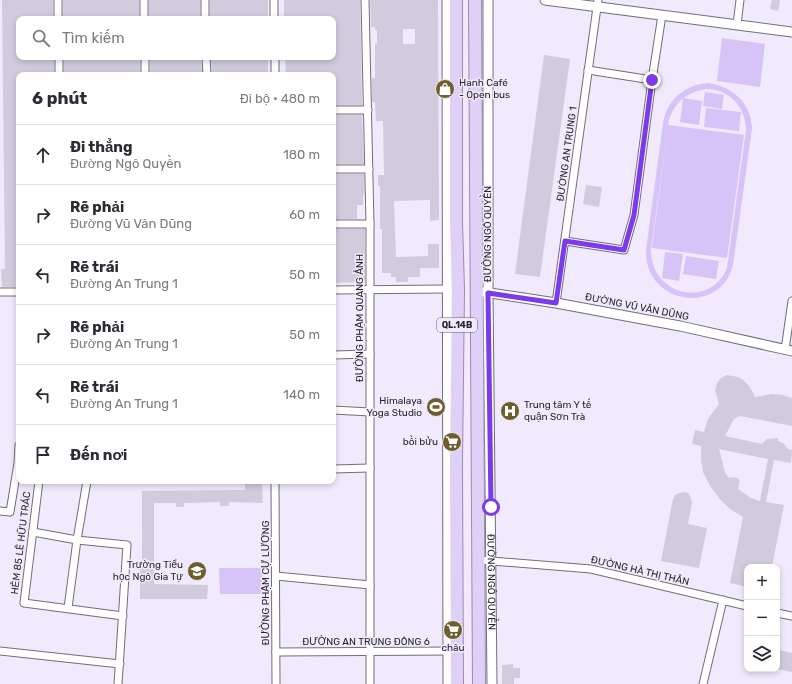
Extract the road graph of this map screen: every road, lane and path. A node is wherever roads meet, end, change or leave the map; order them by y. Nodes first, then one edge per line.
1 (58, 0) edge
2 (144, 0) edge
3 (205, 0) edge
4 (274, 0) edge
5 (365, 0) edge
6 (447, 0) edge
7 (456, 0) edge
8 (475, 0) edge
9 (488, 0) edge
10 (545, 0) edge
11 (740, 0) edge
12 (597, 3) edge
13 (662, 15) junction
14 (58, 16) edge
15 (144, 16) edge
16 (205, 16) edge
17 (274, 16) edge
18 (736, 25) junction
19 (792, 32) edge
20 (59, 60) edge
21 (145, 60) edge
22 (206, 60) edge
23 (275, 60) edge
24 (588, 70) junction
25 (59, 72) edge
26 (145, 72) edge
27 (206, 72) edge
28 (276, 72) edge
29 (652, 80) junction
30 (336, 110) edge
31 (368, 110) junction
32 (336, 169) edge
33 (369, 169) junction
34 (336, 224) edge
35 (370, 224) junction
36 (565, 241) junction
37 (452, 289) junction
38 (336, 290) edge
39 (369, 290) junction
40 (0, 292) edge
41 (16, 292) edge
42 (482, 292) junction
43 (792, 301) edge
44 (556, 303) junction
45 (789, 350) edge
46 (370, 354) junction
47 (336, 355) edge
48 (336, 410) edge
49 (370, 412) junction
50 (370, 468) junction
51 (336, 469) edge
52 (16, 479) edge
53 (39, 484) edge
54 (86, 484) edge
55 (276, 484) edge
56 (0, 511) edge
57 (33, 532) junction
58 (77, 540) junction
59 (479, 560) junction
60 (491, 561) junction
61 (276, 576) junction
62 (370, 586) junction
63 (724, 600) junction
64 (744, 605) edge
65 (68, 608) junction
66 (780, 614) edge
67 (123, 616) junction
68 (792, 616) edge
69 (370, 651) junction
70 (452, 651) junction
71 (0, 652) edge
72 (276, 652) junction
73 (120, 664) junction
74 (118, 684) edge
75 (276, 684) edge
76 (370, 684) edge
77 (448, 684) edge
78 (457, 684) edge
79 (480, 684) edge
80 (492, 684) edge
81 (703, 684) edge

1 - 14 street
2 - 15 street
3 - 16 street
4 - 17 street
5 - 31 street, ĐƯỜNG PHẠM QUANG ẢNH
6 - 37 street
7 - 37 highway, QL.14B
8 - 42 highway, ĐƯỜNG NGÔ QUYỀN / QL.14B
9 - 42 street, ĐƯỜNG NGÔ QUYỀN
10 - 12 street
11 - 18 street
12 - 13 street
12 - 24 street, ĐƯỜNG AN TRUNG 1
13 - 18 street
13 - 29 street
18 - 19 street
20 - 25 street
21 - 26 street
22 - 27 street
23 - 28 street
24 - 29 street
24 - 36 street, ĐƯỜNG AN TRUNG 1
29 - 36 street
30 - 31 street
31 - 33 street, ĐƯỜNG PHẠM QUANG ẢNH
32 - 33 street
33 - 35 street, ĐƯỜNG PHẠM QUANG ẢNH
34 - 35 street
35 - 39 street, ĐƯỜNG PHẠM QUANG ẢNH
36 - 44 street, ĐƯỜNG AN TRUNG 1
37 - 39 street
37 - 42 highway
37 - 70 highway, QL.14B
38 - 39 street
39 - 46 street, ĐƯỜNG PHẠM QUANG ẢNH
40 - 41 street
42 - 44 street, ĐƯỜNG VŨ VĂN DŨNG
42 - 59 highway, ĐƯỜNG NGÔ QUYỀN / QL.14B
42 - 60 street, ĐƯỜNG NGÔ QUYỀN
43 - 45 street
44 - 45 street, ĐƯỜNG VŨ VĂN DŨNG
46 - 47 street
46 - 49 street, ĐƯỜNG PHẠM QUANG ẢNH
48 - 49 street
49 - 50 street, ĐƯỜNG PHẠM QUANG ẢNH
50 - 51 street
50 - 62 street, ĐƯỜNG PHẠM QUANG ẢNH
52 - 56 street
53 - 57 street, HẺM 85 LÊ HỮU TRÁC
54 - 58 street
55 - 61 street, ĐƯỜNG PHẠM CỰ LƯỢNG
57 - 58 street
57 - 65 street, HẺM 85 LÊ HỮU TRÁC
58 - 65 street
58 - 67 street
59 - 60 street, ĐƯỜNG HÀ THỊ THÂN
59 - 79 highway, ĐƯỜNG NGÔ QUYỀN / QL.14B
60 - 63 street, ĐƯỜNG HÀ THỊ THÂN
60 - 80 street, ĐƯỜNG NGÔ QUYỀN
61 - 62 street
61 - 72 street, ĐƯỜNG PHẠM CỰ LƯỢNG
62 - 69 street, ĐƯỜNG PHẠM QUANG ẢNH
63 - 64 street, ĐƯỜNG HÀ THỊ THÂN
63 - 81 street
65 - 67 street, HẺM 85 LÊ HỮU TRÁC
66 - 68 street
67 - 73 street
69 - 70 street, ĐƯỜNG AN TRUNG ĐÔNG 6
69 - 72 street, ĐƯỜNG AN TRUNG ĐÔNG 6
69 - 76 street, ĐƯỜNG PHẠM QUANG ẢNH
70 - 77 street
70 - 78 highway
71 - 73 street
72 - 75 street, ĐƯỜNG PHẠM CỰ LƯỢNG
73 - 74 street

